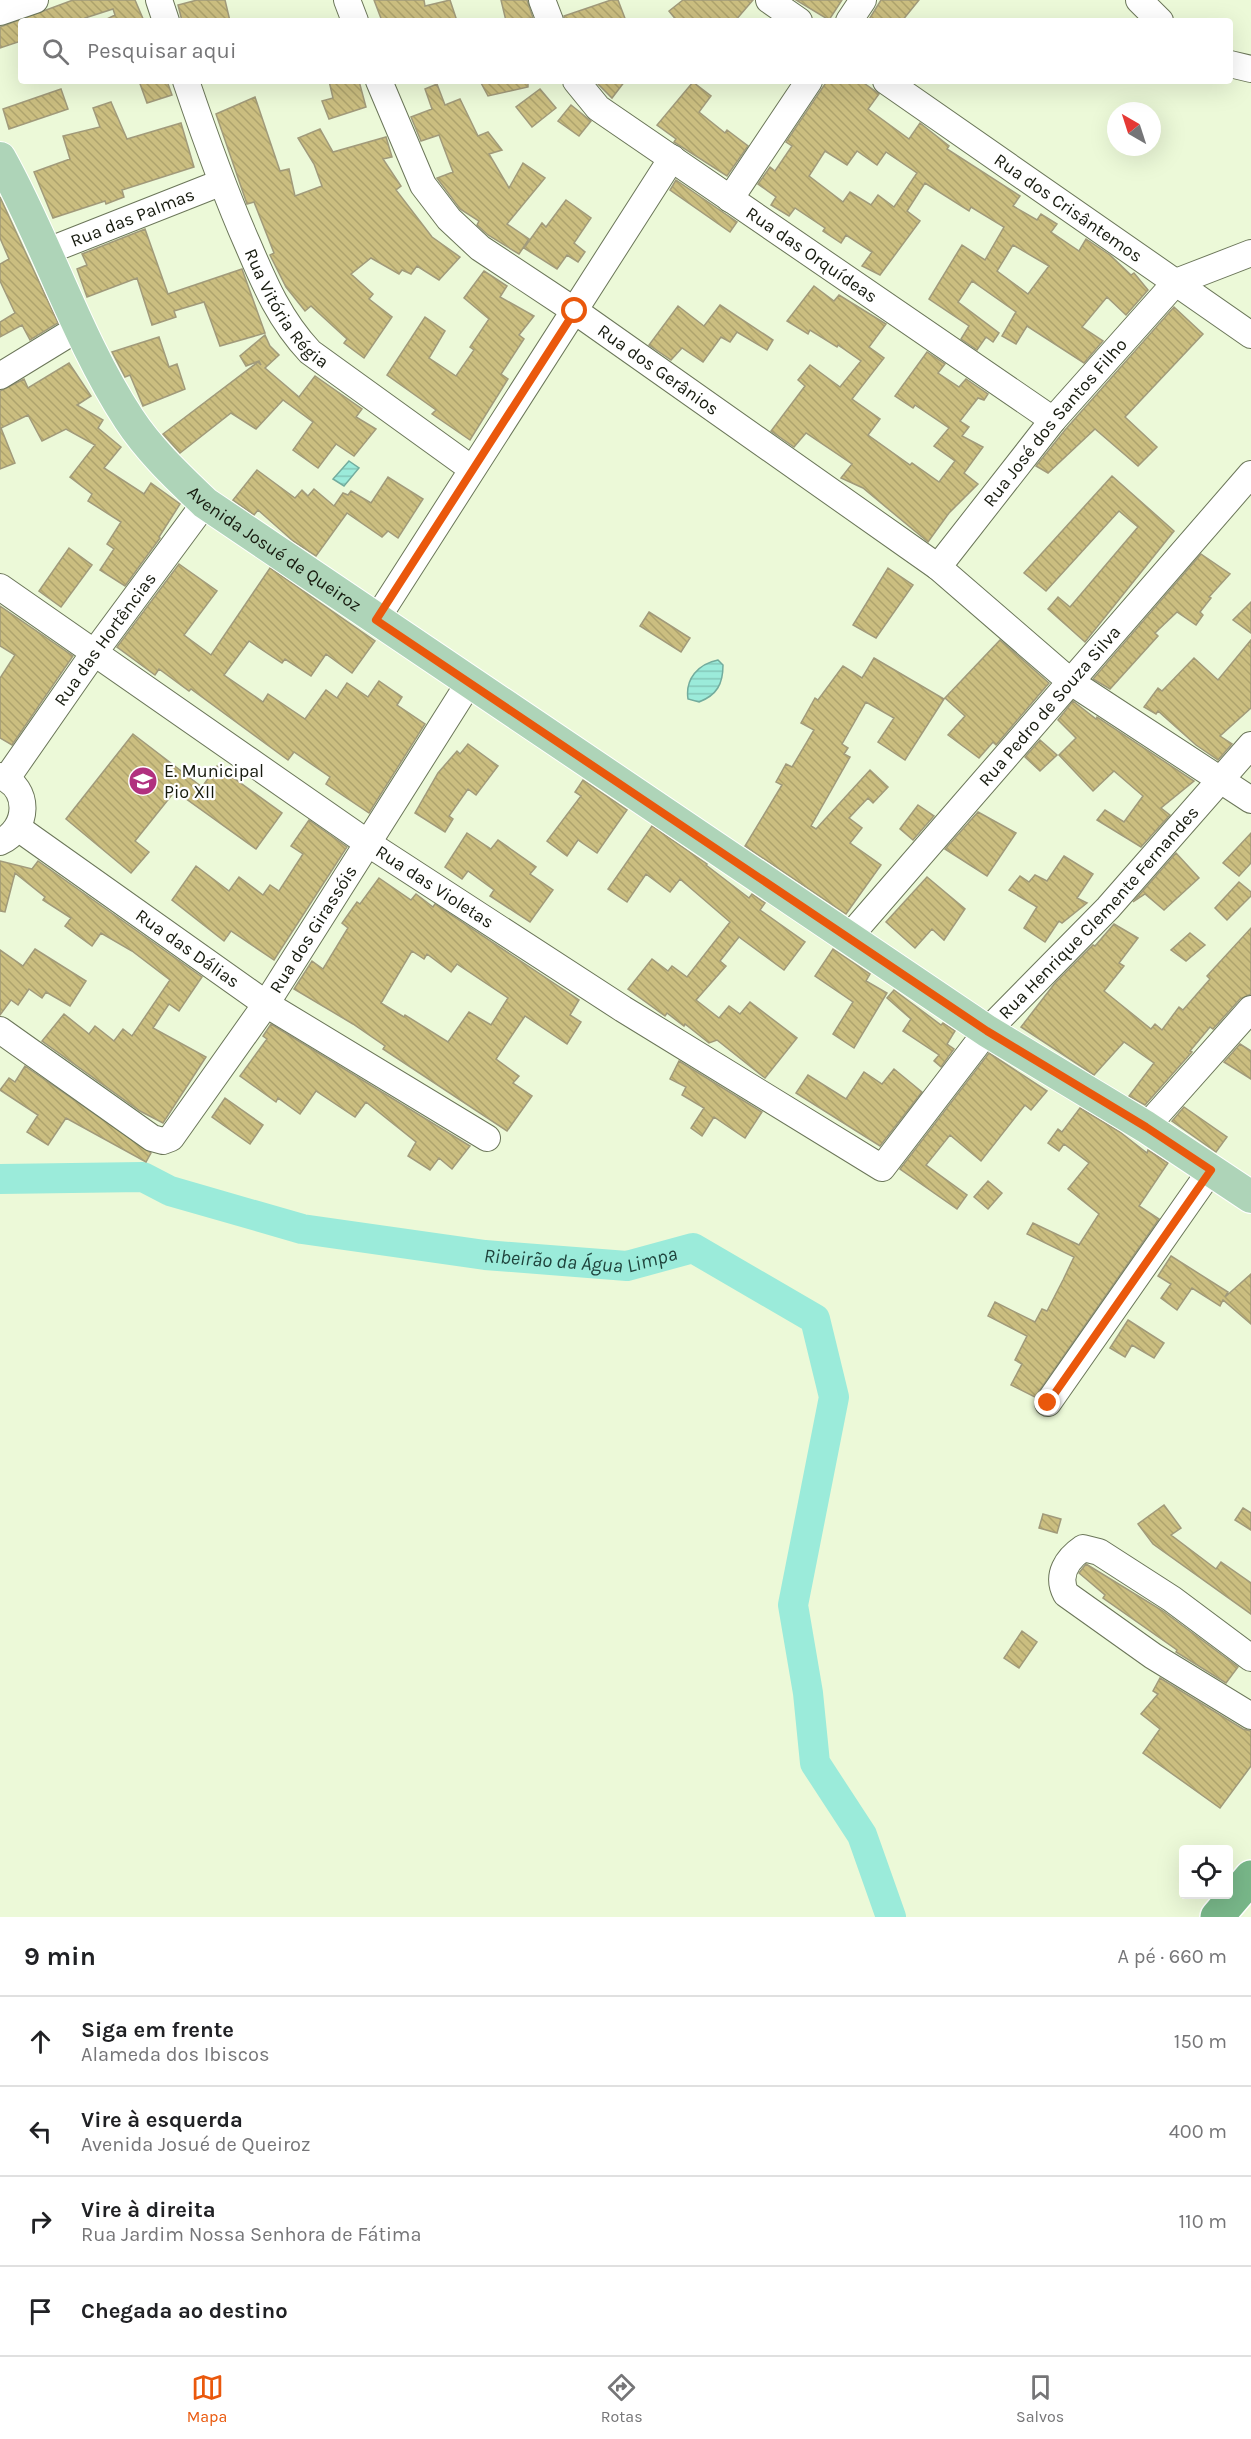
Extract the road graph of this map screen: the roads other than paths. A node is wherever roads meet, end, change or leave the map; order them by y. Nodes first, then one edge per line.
1 (35, 0) edge
2 (159, 0) edge
3 (347, 0) edge
4 (542, 0) edge
5 (770, 0) edge
6 (862, 0) edge
7 (1139, 0) edge
8 (0, 12) edge
9 (165, 18) edge
10 (354, 18) edge
11 (549, 18) edge
12 (795, 18) edge
13 (851, 18) edge
14 (1157, 18) edge
15 (1233, 65) edge
16 (1251, 69) edge
17 (187, 84) edge
18 (380, 84) edge
19 (578, 84) edge
20 (807, 84) edge
21 (889, 84) edge
22 (672, 158) junction
23 (1, 161) edge
24 (220, 183) junction
25 (730, 199) junction
26 (45, 252) junction
27 (1251, 253) edge
28 (1176, 282) junction
29 (575, 311) junction
30 (80, 327) junction
31 (1251, 335) edge
32 (0, 376) edge
33 (1053, 420) junction
34 (472, 469) junction
35 (1251, 474) edge
36 (205, 503) junction
37 (938, 567) junction
38 (0, 587) edge
39 (376, 620) junction
40 (94, 653) junction
41 (1071, 682) junction
42 (468, 683) junction
43 (1251, 745) edge
44 (4, 777) edge
45 (1221, 781) junction
46 (1251, 800) edge
47 (9, 835) edge
48 (369, 844) junction
49 (849, 937) junction
50 (266, 1004) junction
51 (1251, 1009) edge
52 (0, 1030) edge
53 (987, 1031) junction
54 (1146, 1127) junction
55 (487, 1138) dead end
56 (882, 1168) joint
57 (1211, 1170) junction
58 (1251, 1197) edge
59 (1048, 1403) dead end
60 (1251, 1658) edge
61 (1251, 1716) edge

1 - 8 street
2 - 9 street
3 - 10 street
4 - 11 street
5 - 12 street
6 - 13 street
7 - 14 street
15 - 16 street
17 - 24 street, Rua Vitória Régia
18 - 29 street, Rua dos Gerânios
19 - 22 street, Rua das Orquídeas
20 - 25 street
21 - 28 street, Rua dos Crisântemos
22 - 25 street, Rua das Orquídeas
22 - 29 street
23 - 26 main road, Avenida Josué de Queiroz
24 - 26 street, Rua das Palmas
24 - 34 street, Rua Vitória Régia
25 - 33 street, Rua das Orquídeas
26 - 30 main road, Avenida Josué de Queiroz
27 - 28 street
28 - 31 street, Rua dos Crisântemos
28 - 33 street, Rua José dos Santos Filho
29 - 34 street
29 - 37 street, Rua dos Gerânios
30 - 32 street
30 - 36 main road, Avenida Josué de Queiroz
33 - 37 street, Rua José dos Santos Filho
34 - 39 street
35 - 41 street, Rua Pedro de Souza Silva
36 - 39 main road, Avenida Josué de Queiroz
36 - 40 street, Rua das Hortências
37 - 41 street, Rua dos Gerânios
38 - 40 street, Rua das Violetas
39 - 42 main road, Avenida Josué de Queiroz
40 - 44 street, Rua das Hortências
40 - 48 street, Rua das Violetas
41 - 45 street, Rua dos Gerânios
41 - 49 street, Rua Pedro de Souza Silva
42 - 48 street, Rua dos Girassóis
42 - 49 main road, Avenida Josué de Queiroz
43 - 45 street, Rua Henrique Clemente Fernandes
44 - 47 street
45 - 46 street, Rua dos Gerânios
45 - 53 street, Rua Henrique Clemente Fernandes
47 - 50 street, Rua das Dálias
48 - 50 street, Rua dos Girassóis
48 - 56 street, Rua das Violetas
49 - 53 main road, Avenida Josué de Queiroz
50 - 52 street, Rua dos Girassóis
50 - 55 street, Rua das Dálias
51 - 54 street
53 - 54 main road, Avenida Josué de Queiroz
53 - 56 street, Rua Henrique Clemente Fernandes
54 - 57 main road, Avenida Josué de Queiroz
57 - 58 main road, Avenida Josué de Queiroz
57 - 59 street
60 - 61 street

